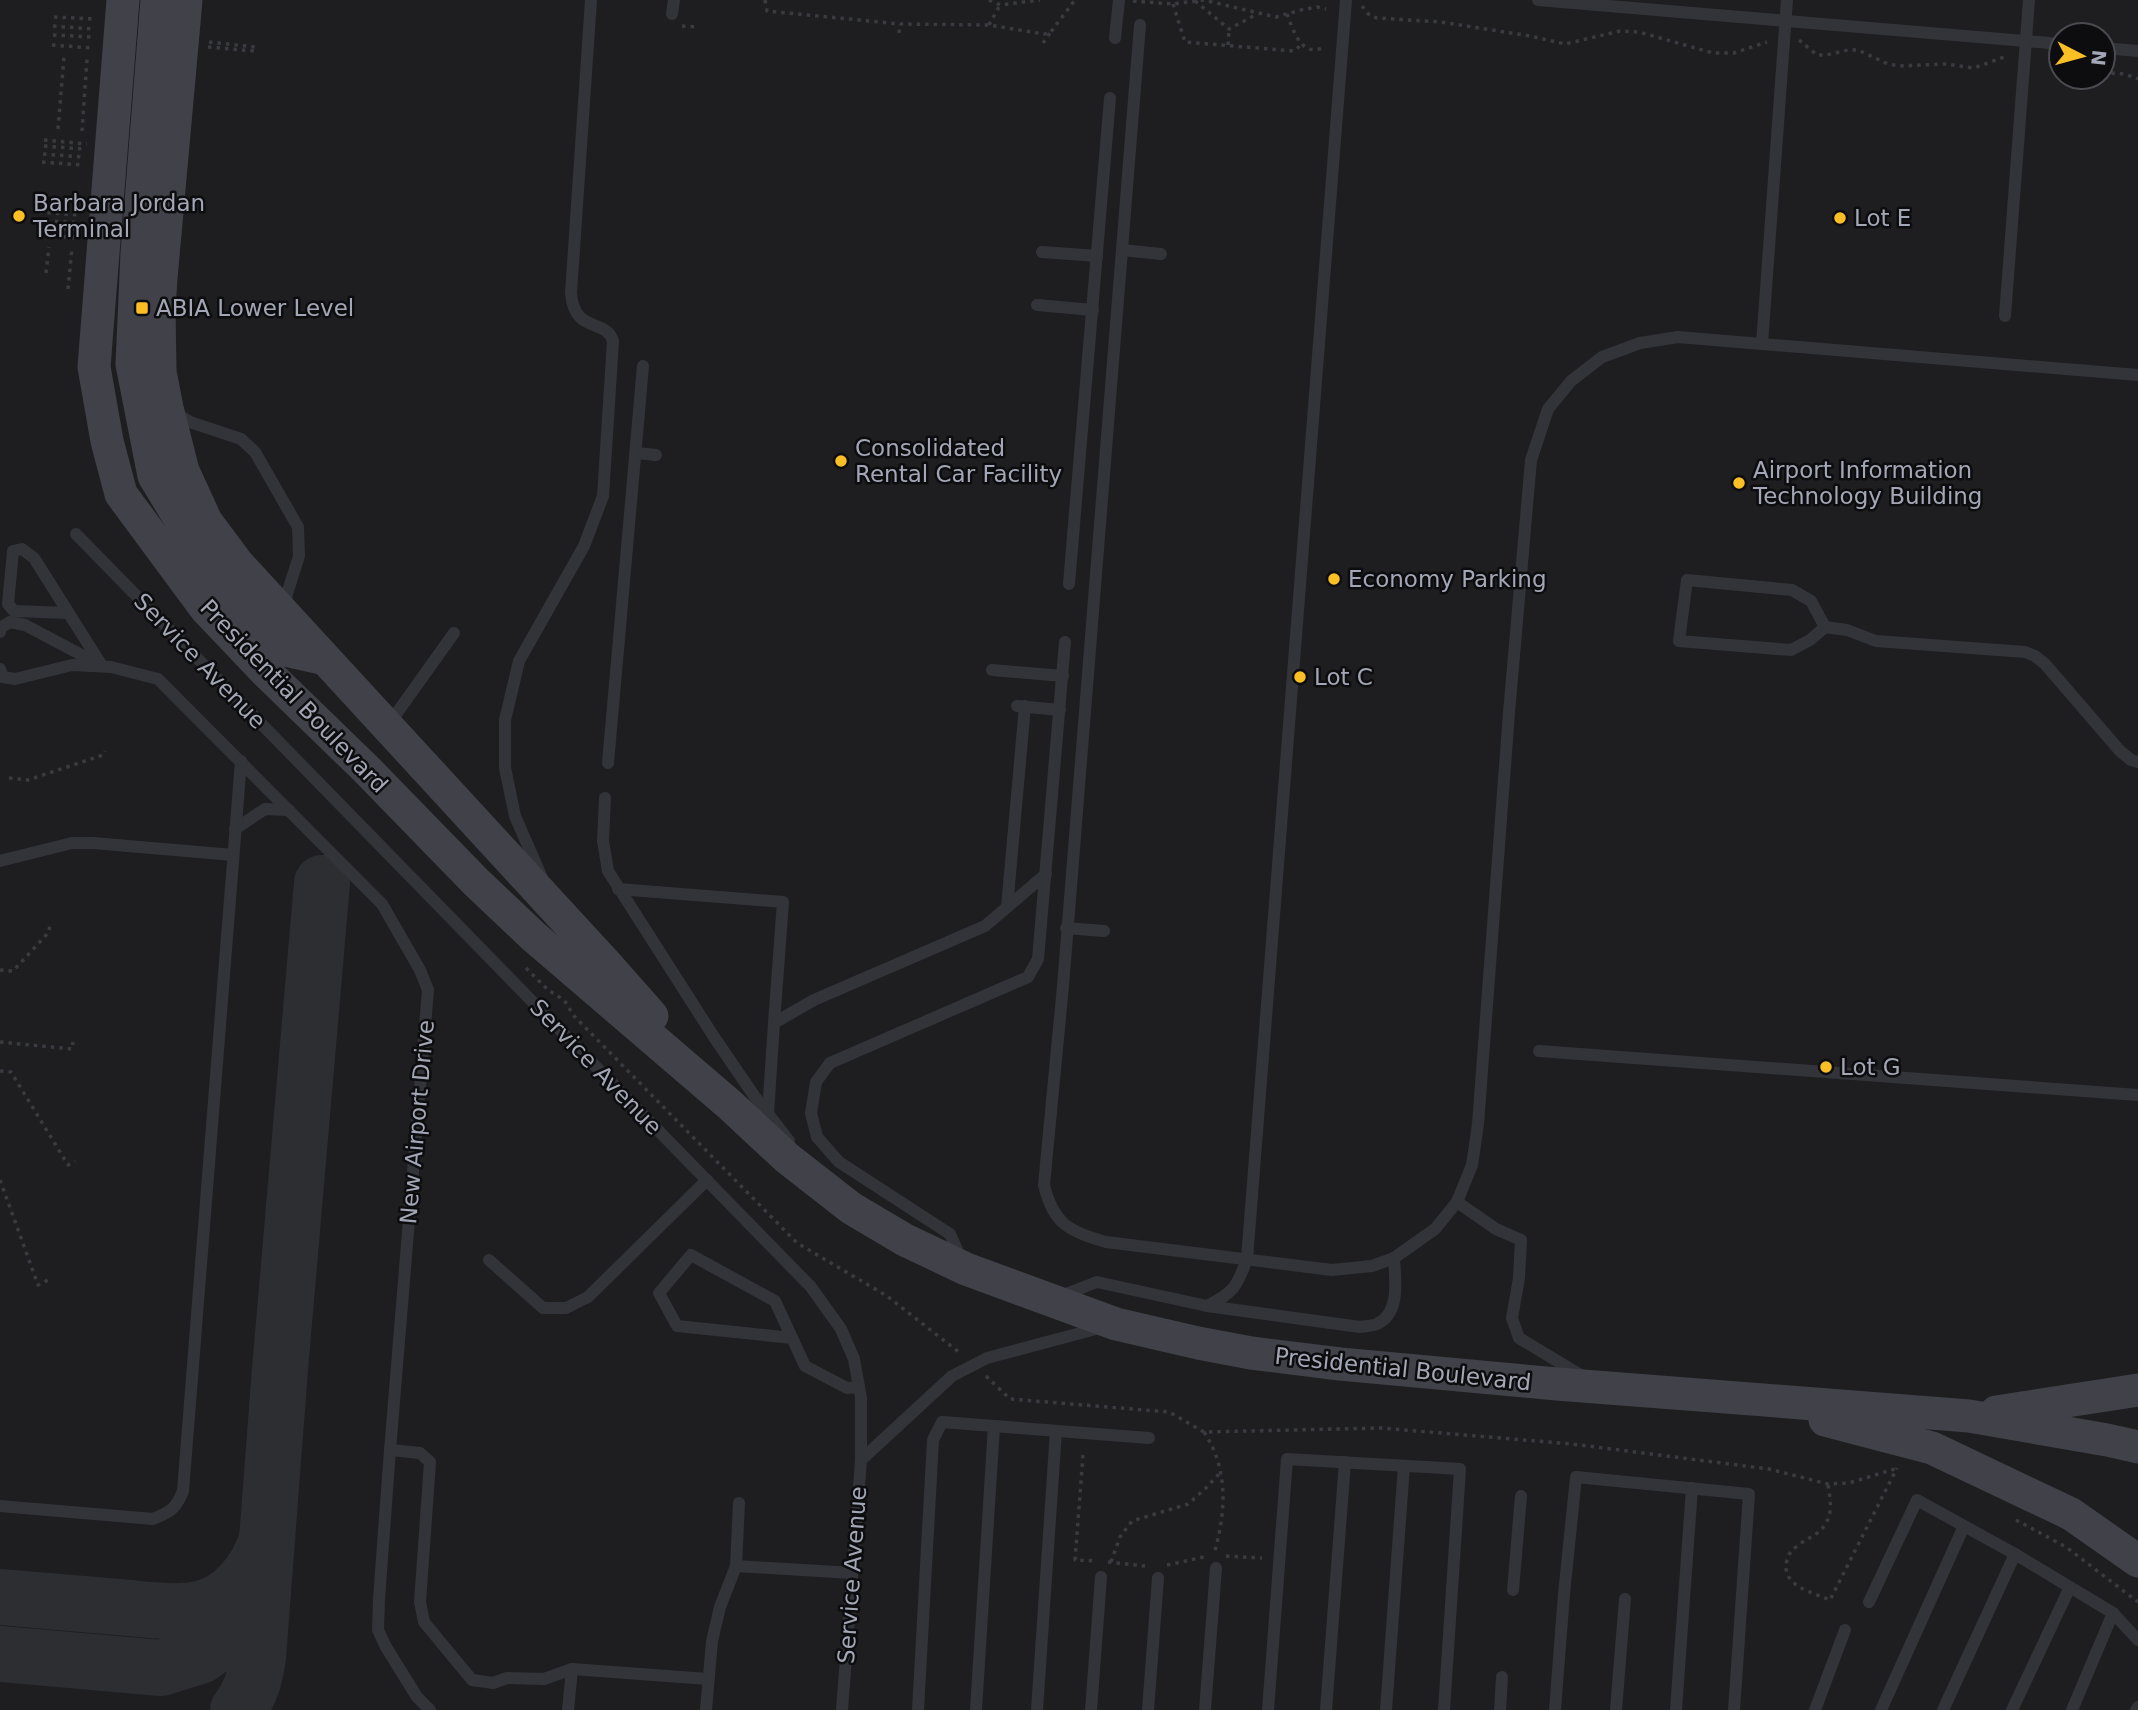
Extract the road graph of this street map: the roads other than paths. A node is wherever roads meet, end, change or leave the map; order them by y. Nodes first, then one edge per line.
1 (123, 0) edge
2 (151, 0) edge
3 (156, 0) edge
4 (186, 0) edge
5 (591, 0) edge
6 (674, 0) edge
7 (1346, 0) edge
8 (1538, 0) edge
9 (1787, 0) edge
10 (2029, 0) edge
11 (1125, 1) edge
12 (1597, 2) edge
13 (672, 14) dead end
14 (1785, 21) junction
15 (1140, 25) dead end
16 (1115, 38) dead end
17 (2026, 41) junction
18 (2047, 43) edge
19 (2117, 49) edge
20 (2138, 51) edge
21 (1110, 98) dead end
22 (1122, 250) junction
23 (1042, 252) dead end
24 (1161, 254) dead end
25 (1097, 256) junction
26 (1037, 305) dead end
27 (1093, 310) junction
28 (2005, 316) dead end
29 (1762, 344) junction
30 (643, 366) dead end
31 (2138, 375) edge
32 (167, 408) junction
33 (636, 453) junction
34 (656, 455) dead end
35 (76, 534) dead end
36 (172, 565) junction
37 (1069, 584) dead end
38 (68, 613) junction
39 (285, 615) junction
40 (1825, 628) junction
41 (0, 632) edge
42 (454, 633) dead end
43 (1065, 642) dead end
44 (325, 659) junction
45 (102, 666) junction
46 (0, 669) edge
47 (992, 670) dead end
48 (1063, 676) junction
49 (1060, 710) junction
50 (387, 726) junction
51 (241, 761) junction
52 (2138, 762) edge
53 (608, 763) dead end
54 (605, 798) dead end
55 (289, 810) junction
56 (235, 830) junction
57 (233, 855) junction
58 (0, 861) edge
59 (1046, 874) junction
60 (618, 889) junction
61 (1007, 907) junction
62 (1066, 928) junction
63 (1104, 931) dead end
64 (607, 965) junction
65 (774, 1023) junction
66 (1539, 1051) dead end
67 (2138, 1095) edge
68 (730, 1105) junction
69 (768, 1113) junction
70 (707, 1181) junction
71 (825, 1188) junction
72 (1457, 1202) junction
73 (1394, 1258) junction
74 (1247, 1259) junction
75 (489, 1260) dead end
76 (966, 1269) junction
77 (1050, 1301) junction
78 (1207, 1306) junction
79 (1116, 1324) junction
80 (792, 1338) junction
81 (859, 1387) junction
82 (1600, 1387) junction
83 (2138, 1390) edge
84 (1742, 1398) junction
85 (1969, 1416) junction
86 (994, 1426) junction
87 (1056, 1431) junction
88 (1149, 1438) dead end
89 (2138, 1447) edge
90 (390, 1450) junction
91 (861, 1460) junction
92 (1345, 1462) junction
93 (1404, 1466) junction
94 (1692, 1488) junction
95 (1521, 1496) dead end
96 (739, 1503) dead end
97 (0, 1506) edge
98 (1964, 1526) junction
99 (2015, 1554) junction
100 (2138, 1561) edge
101 (1215, 1562) road end
102 (736, 1566) junction
103 (1156, 1572) road end
104 (852, 1573) junction
105 (1101, 1577) dead end
106 (2070, 1587) junction
107 (1513, 1590) dead end
108 (1625, 1599) dead end
109 (1869, 1602) dead end
110 (2113, 1613) junction
111 (1845, 1630) dead end
112 (2138, 1640) edge
113 (572, 1670) junction
114 (1502, 1677) dead end
115 (708, 1679) junction
116 (422, 1708) edge
117 (568, 1710) edge
118 (706, 1710) edge
119 (842, 1710) edge
120 (918, 1710) edge
121 (976, 1710) edge
122 (1037, 1710) edge
123 (1091, 1710) edge
124 (1147, 1710) edge
125 (1205, 1710) edge
126 (1268, 1710) edge
127 (1326, 1710) edge
128 (1386, 1710) edge
129 (1444, 1710) edge
130 (1500, 1710) edge
131 (1555, 1710) edge
132 (1616, 1710) edge
133 (1676, 1710) edge
134 (1734, 1710) edge
135 (1815, 1710) edge
136 (1881, 1710) edge
137 (1943, 1710) edge
138 (2012, 1710) edge
139 (2072, 1710) edge

1 - 36 main road, Presidential Boulevard
2 - 36 main road
3 - 44 main road
4 - 32 main road, Presidential Boulevard
5 - 64 lane
6 - 13 lane
7 - 74 lane
8 - 12 lane
9 - 14 lane
10 - 17 lane
11 - 16 lane
12 - 14 lane
14 - 17 lane
14 - 29 lane
15 - 22 lane
17 - 18 lane
17 - 28 lane
19 - 20 lane
21 - 25 lane
22 - 24 lane
22 - 62 lane
23 - 25 lane
25 - 27 lane
26 - 27 lane
27 - 37 lane
29 - 31 lane
29 - 72 lane
30 - 33 lane
32 - 39 main road, Presidential Boulevard
32 - 39 lane
33 - 34 lane
33 - 53 lane
35 - 70 lane, Service Avenue
36 - 68 main road, Presidential Boulevard
38 - 38 lane
38 - 45 lane
39 - 44 main road, Presidential Boulevard
40 - 40 lane
40 - 52 lane
41 - 45 lane
42 - 50 lane
43 - 48 lane
44 - 50 main road, Presidential Boulevard
45 - 46 lane
45 - 51 lane, New Airport Drive
47 - 48 lane
48 - 49 lane
49 - 59 lane
49 - 61 lane
50 - 64 main road, Presidential Boulevard
51 - 55 lane, New Airport Drive
51 - 56 lane
54 - 60 lane
55 - 56 lane
55 - 90 lane, New Airport Drive
56 - 57 lane
57 - 58 lane
57 - 97 lane
59 - 61 lane
59 - 76 lane
60 - 65 lane
60 - 69 lane
61 - 65 lane
62 - 63 lane
62 - 74 lane
64 - 68 main road, Presidential Boulevard
65 - 69 lane
66 - 67 lane
68 - 71 main road, Presidential Boulevard
69 - 71 lane
70 - 75 lane
70 - 81 lane, Service Avenue
71 - 76 main road, Presidential Boulevard
72 - 73 lane
72 - 82 lane
73 - 74 lane
73 - 78 lane
74 - 78 lane
76 - 77 main road, Presidential Boulevard
77 - 78 lane
77 - 79 main road, Presidential Boulevard
79 - 82 main road, Presidential Boulevard
79 - 91 lane
80 - 80 lane
80 - 81 lane
81 - 91 lane, Service Avenue
82 - 84 main road, Presidential Boulevard
83 - 85 main road
84 - 85 main road, Presidential Boulevard
84 - 100 main road
85 - 89 main road, Presidential Boulevard
86 - 87 lane
86 - 120 lane
86 - 121 lane
87 - 88 lane
87 - 122 lane
90 - 113 lane
90 - 116 lane, New Airport Drive
91 - 104 lane, Service Avenue
92 - 93 lane
92 - 126 lane
92 - 127 lane
93 - 128 lane
93 - 129 lane
94 - 131 lane
94 - 133 lane
94 - 134 lane
95 - 107 lane
96 - 102 lane
98 - 99 lane
98 - 109 lane
98 - 136 lane
99 - 106 lane
99 - 137 lane
101 - 125 lane
102 - 104 lane
102 - 115 lane
103 - 124 lane
104 - 119 lane, Service Avenue
105 - 123 lane
106 - 110 lane
106 - 138 lane
108 - 132 lane
110 - 112 lane
110 - 139 lane
111 - 135 lane
113 - 115 lane
113 - 117 lane
114 - 130 lane
115 - 118 lane

